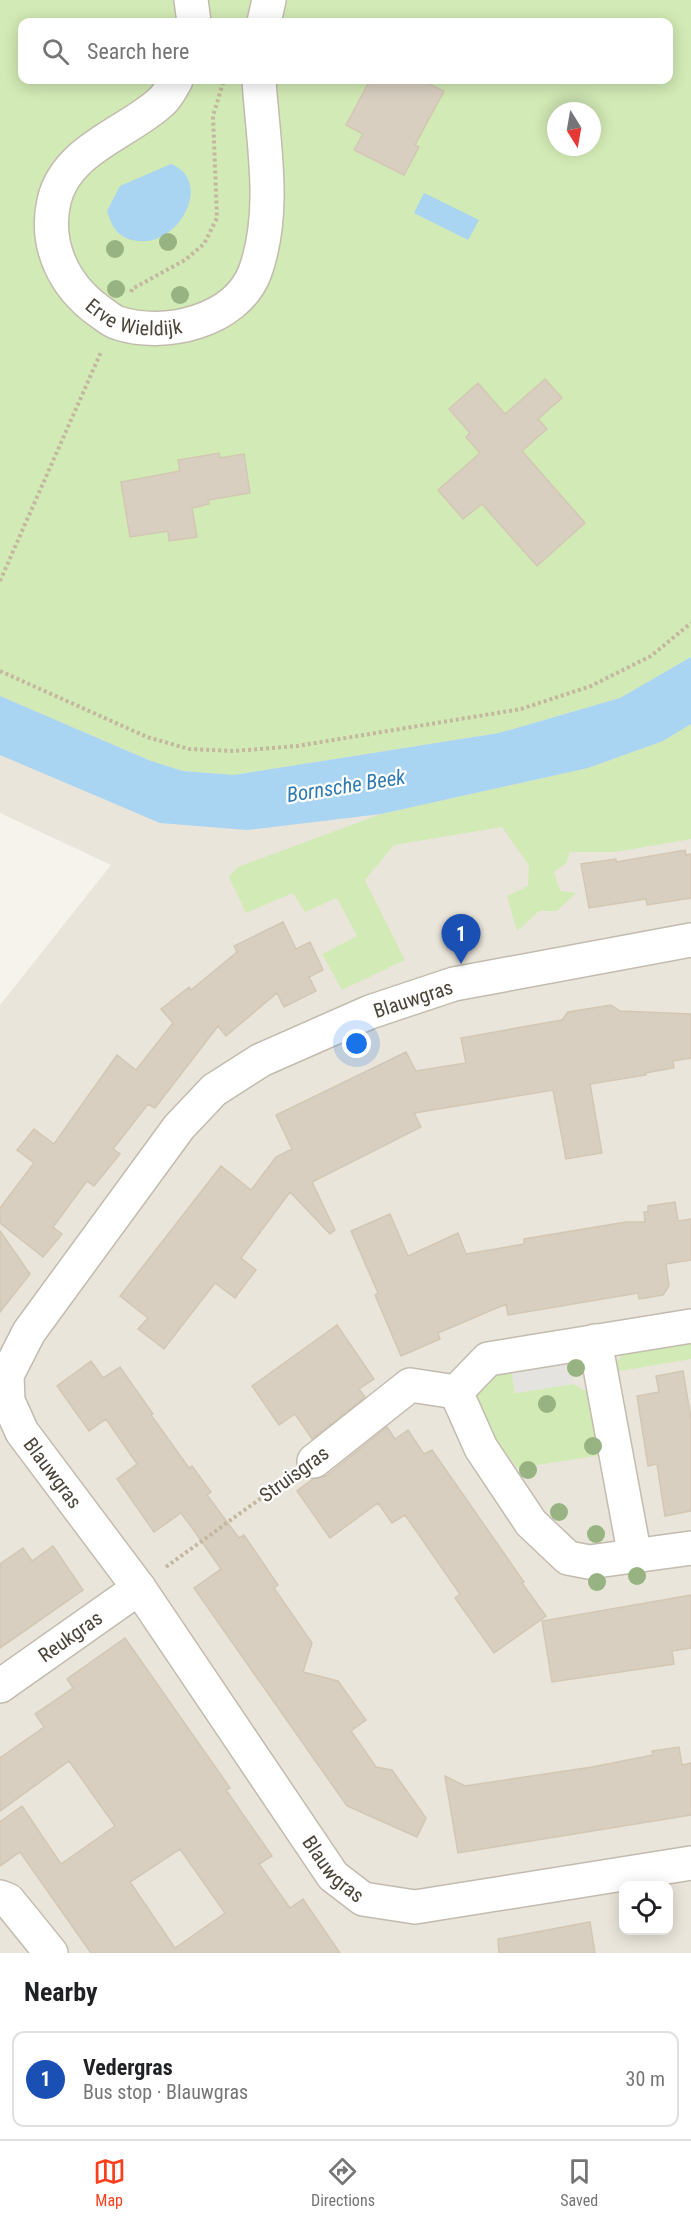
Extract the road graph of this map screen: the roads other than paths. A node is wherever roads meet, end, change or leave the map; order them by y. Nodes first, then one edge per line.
1 (191, 0) edge
2 (269, 0) edge
3 (193, 18) edge
4 (265, 18) edge
5 (174, 84) edge
6 (259, 84) edge
7 (691, 940) edge
8 (691, 1326) edge
9 (595, 1341) junction
10 (456, 1392) junction
11 (314, 1461) road end
12 (691, 1548) edge
13 (635, 1557) junction
14 (139, 1588) junction
15 (0, 1686) edge
16 (691, 1863) edge
17 (0, 1897) edge
18 (51, 1953) edge

1 - 3 street
2 - 4 street
5 - 6 street, Erve Wieldijk
7 - 14 street, Blauwgras
8 - 9 street
9 - 10 street
9 - 13 street
10 - 11 street, Struisgras
10 - 13 street
12 - 13 street
14 - 15 street, Reukgras
14 - 16 street, Blauwgras
17 - 18 street

